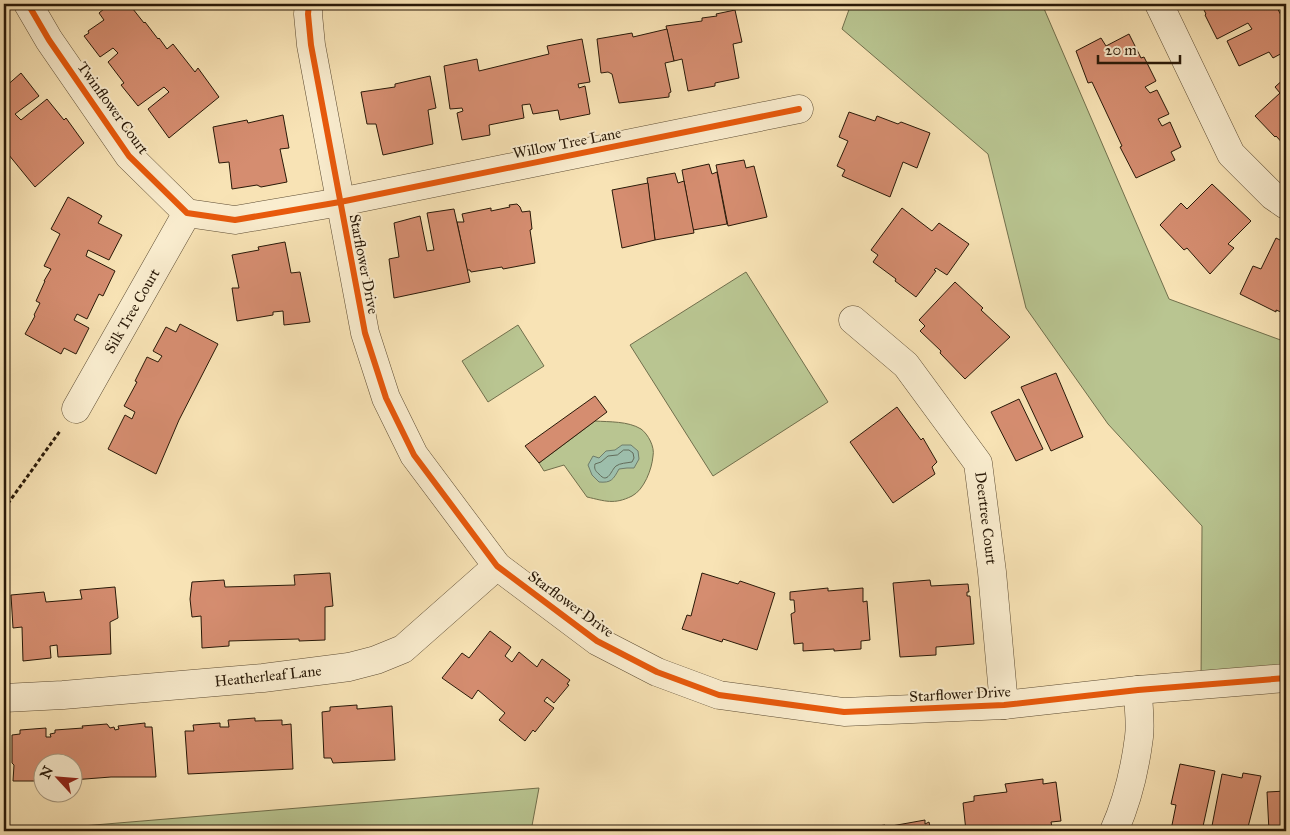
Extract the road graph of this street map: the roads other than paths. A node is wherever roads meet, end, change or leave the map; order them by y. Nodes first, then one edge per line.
1 (28, 4) edge
2 (309, 4) edge
3 (1158, 4) edge
4 (799, 109) dead end
5 (340, 202) junction
6 (1286, 204) edge
7 (187, 213) junction
8 (853, 320) dead end
9 (76, 409) road end
10 (498, 566) junction
11 (1286, 678) edge
12 (1138, 690) junction
13 (4, 698) edge
14 (1004, 705) junction
15 (1114, 831) edge

1 - 7 street, Twinflower Court
2 - 5 street, Starflower Drive
3 - 6 street
4 - 5 street, Willow Tree Lane
5 - 7 street
5 - 10 street, Starflower Drive
7 - 9 street, Silk Tree Court
8 - 14 street, Deertree Court
10 - 13 street, Heatherleaf Lane
10 - 14 street, Starflower Drive
11 - 12 street, Starflower Drive
12 - 14 street, Starflower Drive
12 - 15 street

